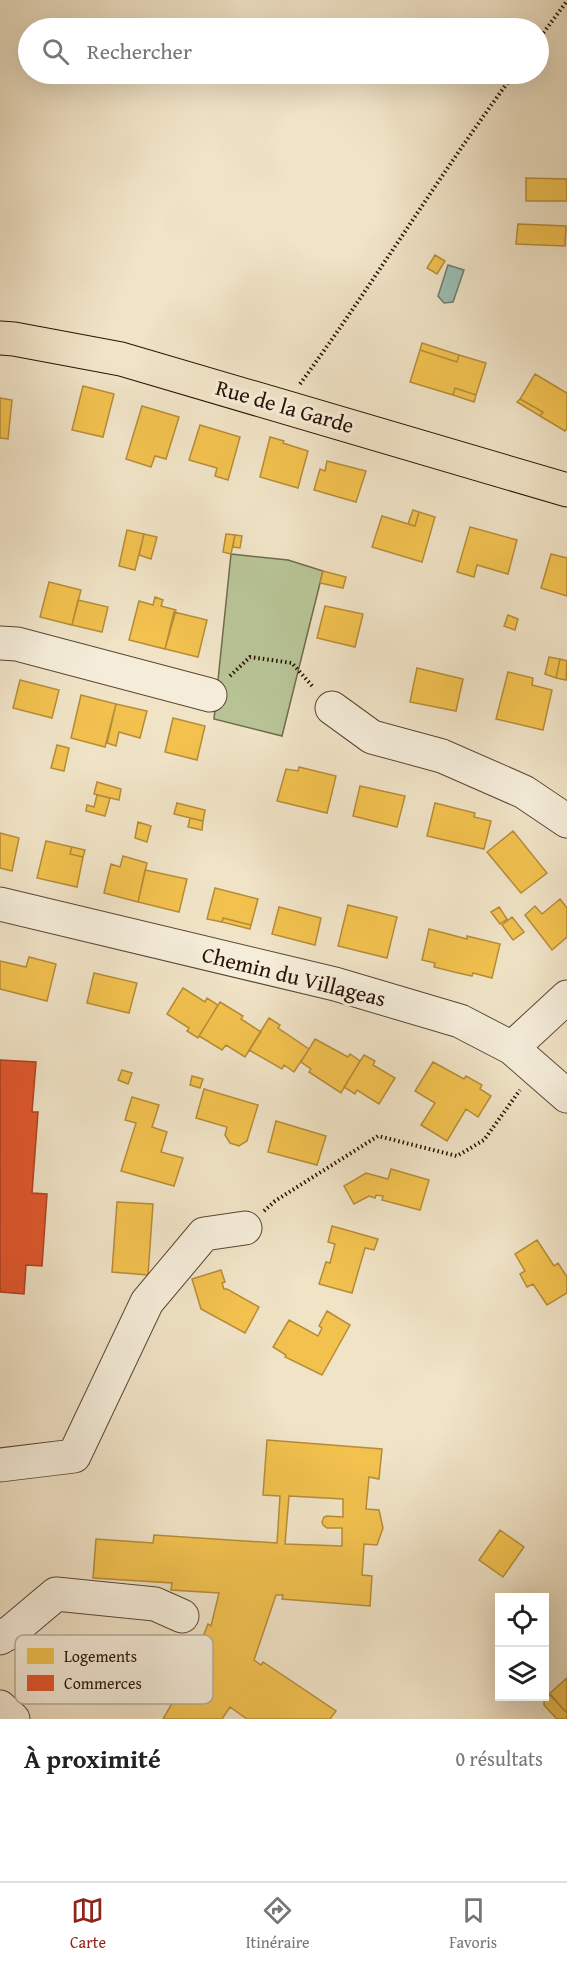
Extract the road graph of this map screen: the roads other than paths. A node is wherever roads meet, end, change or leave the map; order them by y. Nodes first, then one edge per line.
1 (0, 339) edge
2 (567, 490) edge
3 (0, 643) edge
4 (210, 696) road end
5 (332, 708) road end
6 (567, 821) edge
7 (0, 904) edge
8 (567, 997) edge
9 (524, 1058) junction
10 (567, 1096) edge
11 (245, 1228) road end
12 (0, 1465) edge
13 (182, 1616) dead end
14 (0, 1638) edge
15 (0, 1707) edge
16 (13, 1719) edge

1 - 2 main road, Rue de la Garde
3 - 4 street
5 - 6 street
7 - 9 street, Chemin du Villageas
8 - 9 street
9 - 10 street, Chemin du Villageas
11 - 12 street
13 - 14 street
15 - 16 street

